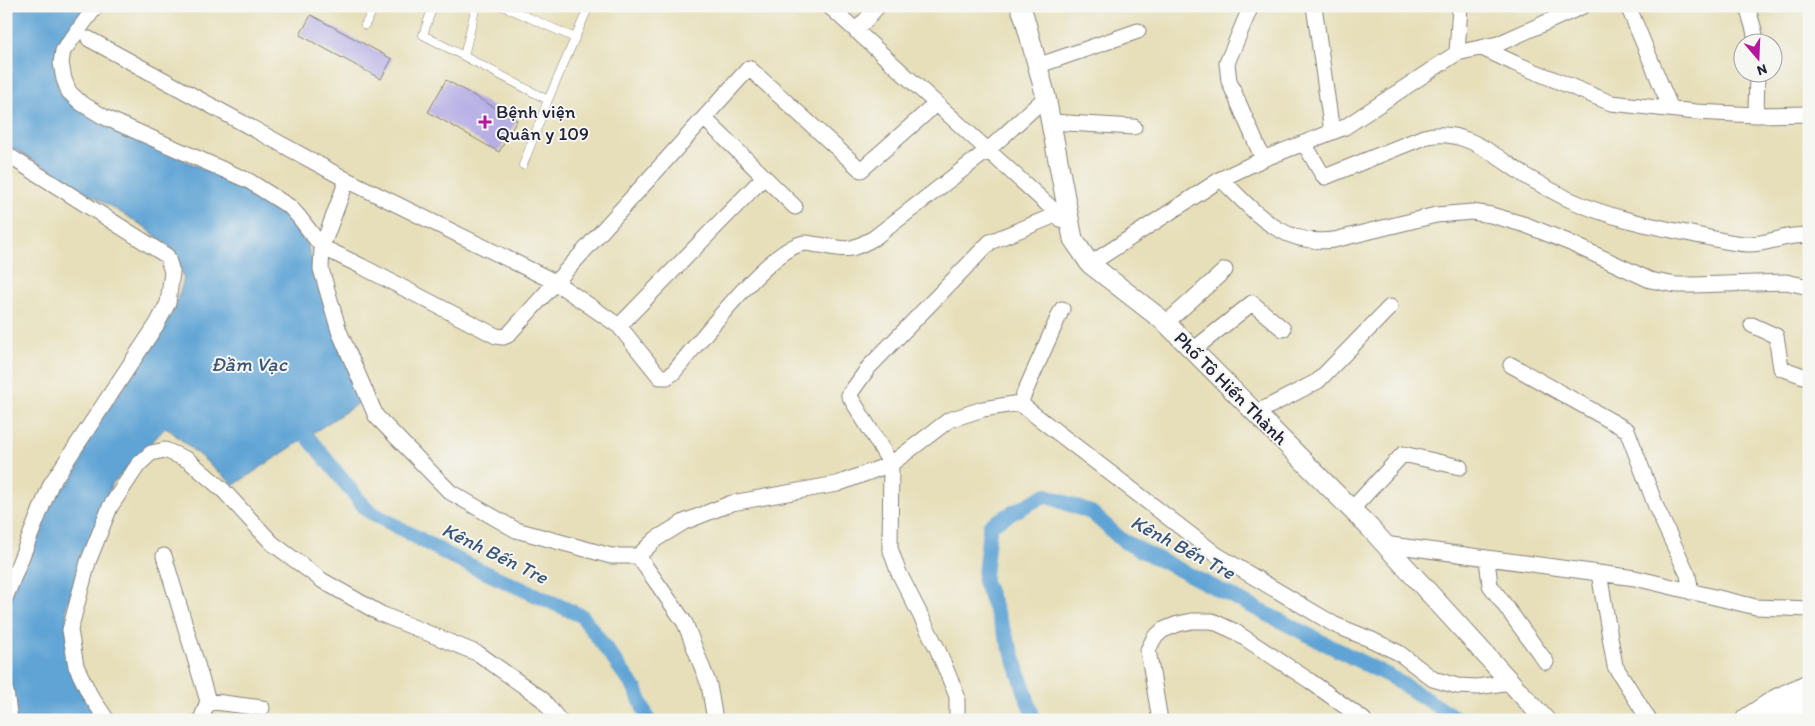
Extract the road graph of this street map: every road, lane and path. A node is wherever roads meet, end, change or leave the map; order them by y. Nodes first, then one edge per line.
1 (96, 6) edge
2 (375, 6) edge
3 (433, 6) edge
4 (476, 6) edge
5 (503, 6) edge
6 (589, 6) edge
7 (829, 6) edge
8 (878, 6) edge
9 (1020, 6) edge
10 (1251, 6) edge
11 (1314, 6) edge
12 (1460, 6) edge
13 (1583, 6) edge
14 (1628, 6) edge
15 (1747, 6) edge
16 (365, 25) dead end
17 (856, 31) junction
18 (1138, 31) dead end
19 (1754, 32) edge
20 (575, 38) junction
21 (89, 39) dead end
22 (1482, 48) junction
23 (1458, 53) junction
24 (464, 56) junction
25 (1037, 66) junction
26 (1756, 82) edge
27 (1046, 97) junction
28 (548, 100) junction
29 (936, 104) junction
30 (1671, 109) junction
31 (1809, 114) edge
32 (1756, 115) junction
33 (704, 118) junction
34 (1051, 122) junction
35 (1134, 127) dead end
36 (1332, 132) junction
37 (1304, 143) junction
38 (988, 150) junction
39 (6, 154) edge
40 (1262, 160) junction
41 (523, 165) dead end
42 (764, 177) junction
43 (1221, 179) junction
44 (347, 180) junction
45 (795, 207) dead end
46 (1058, 214) junction
47 (1809, 236) edge
48 (1073, 238) junction
49 (322, 248) junction
50 (1090, 264) junction
51 (1225, 270) dead end
52 (555, 282) junction
53 (1809, 287) edge
54 (1390, 306) dead end
55 (1062, 309) dead end
56 (1166, 323) junction
57 (1752, 325) dead end
58 (619, 326) junction
59 (1283, 328) dead end
60 (1194, 350) junction
61 (1511, 365) dead end
62 (1809, 378) edge
63 (1020, 403) junction
64 (1256, 413) junction
65 (891, 464) junction
66 (1460, 467) dead end
67 (1351, 510) junction
68 (1384, 544) junction
69 (164, 556) dead end
70 (638, 556) junction
71 (1486, 559) junction
72 (1599, 573) junction
73 (1691, 592) junction
74 (6, 596) edge
75 (1809, 609) edge
76 (1546, 662) dead end
77 (1510, 682) junction
78 (1809, 686) edge
79 (6, 692) edge
80 (208, 701) junction
81 (1809, 707) edge
82 (262, 708) dead end
83 (10, 720) edge
84 (107, 720) edge
85 (201, 720) edge
86 (559, 720) edge
87 (716, 720) edge
88 (956, 720) edge
89 (1160, 720) edge
90 (1364, 720) edge
91 (1544, 720) edge
92 (1649, 720) edge
93 (1748, 720) edge
94 (1783, 720) edge

1 - 49 street
2 - 16 lane
3 - 24 lane
4 - 24 lane
5 - 20 lane
6 - 20 lane
7 - 17 street
8 - 17 street
9 - 25 street, Phố Tô Hiến Thành
10 - 40 street
11 - 36 street
12 - 23 street
13 - 22 street
14 - 30 street
15 - 19 street
17 - 29 street
18 - 25 street
20 - 28 lane
21 - 44 street
22 - 23 street
22 - 30 street
23 - 36 street
24 - 28 lane
25 - 27 street, Phố Tô Hiến Thành
26 - 32 street
27 - 34 street, Phố Tô Hiến Thành
27 - 38 street
28 - 41 lane
29 - 33 street
29 - 38 street
30 - 32 street
31 - 32 street
33 - 42 street
33 - 52 street
34 - 35 street
34 - 48 street, Phố Tô Hiến Thành
36 - 37 street
37 - 40 street
37 - 47 street
38 - 46 street
38 - 58 street
39 - 74 street
40 - 43 street
42 - 45 street
42 - 58 street
43 - 50 street
43 - 53 street
44 - 49 street
44 - 52 street
46 - 48 street
46 - 65 street
48 - 50 street, Phố Tô Hiến Thành
49 - 52 street
49 - 70 street
50 - 56 street, Phố Tô Hiến Thành
51 - 56 street
52 - 58 street
54 - 64 street
55 - 63 street
56 - 60 street, Phố Tô Hiến Thành
57 - 62 street
59 - 60 street
60 - 64 street, Phố Tô Hiến Thành
61 - 73 street
63 - 65 street
63 - 77 street
64 - 67 street, Phố Tô Hiến Thành
65 - 70 street
65 - 88 street
66 - 67 street
67 - 68 street, Phố Tô Hiến Thành
68 - 71 street
68 - 77 street, Phố Tô Hiến Thành
69 - 80 street
70 - 87 street
71 - 72 street
71 - 76 street
72 - 73 street
72 - 92 street
73 - 75 street
77 - 91 street, Phố Tô Hiến Thành
78 - 93 main road
79 - 83 street
80 - 82 street
80 - 85 street
81 - 94 main road
84 - 86 street
89 - 90 street

